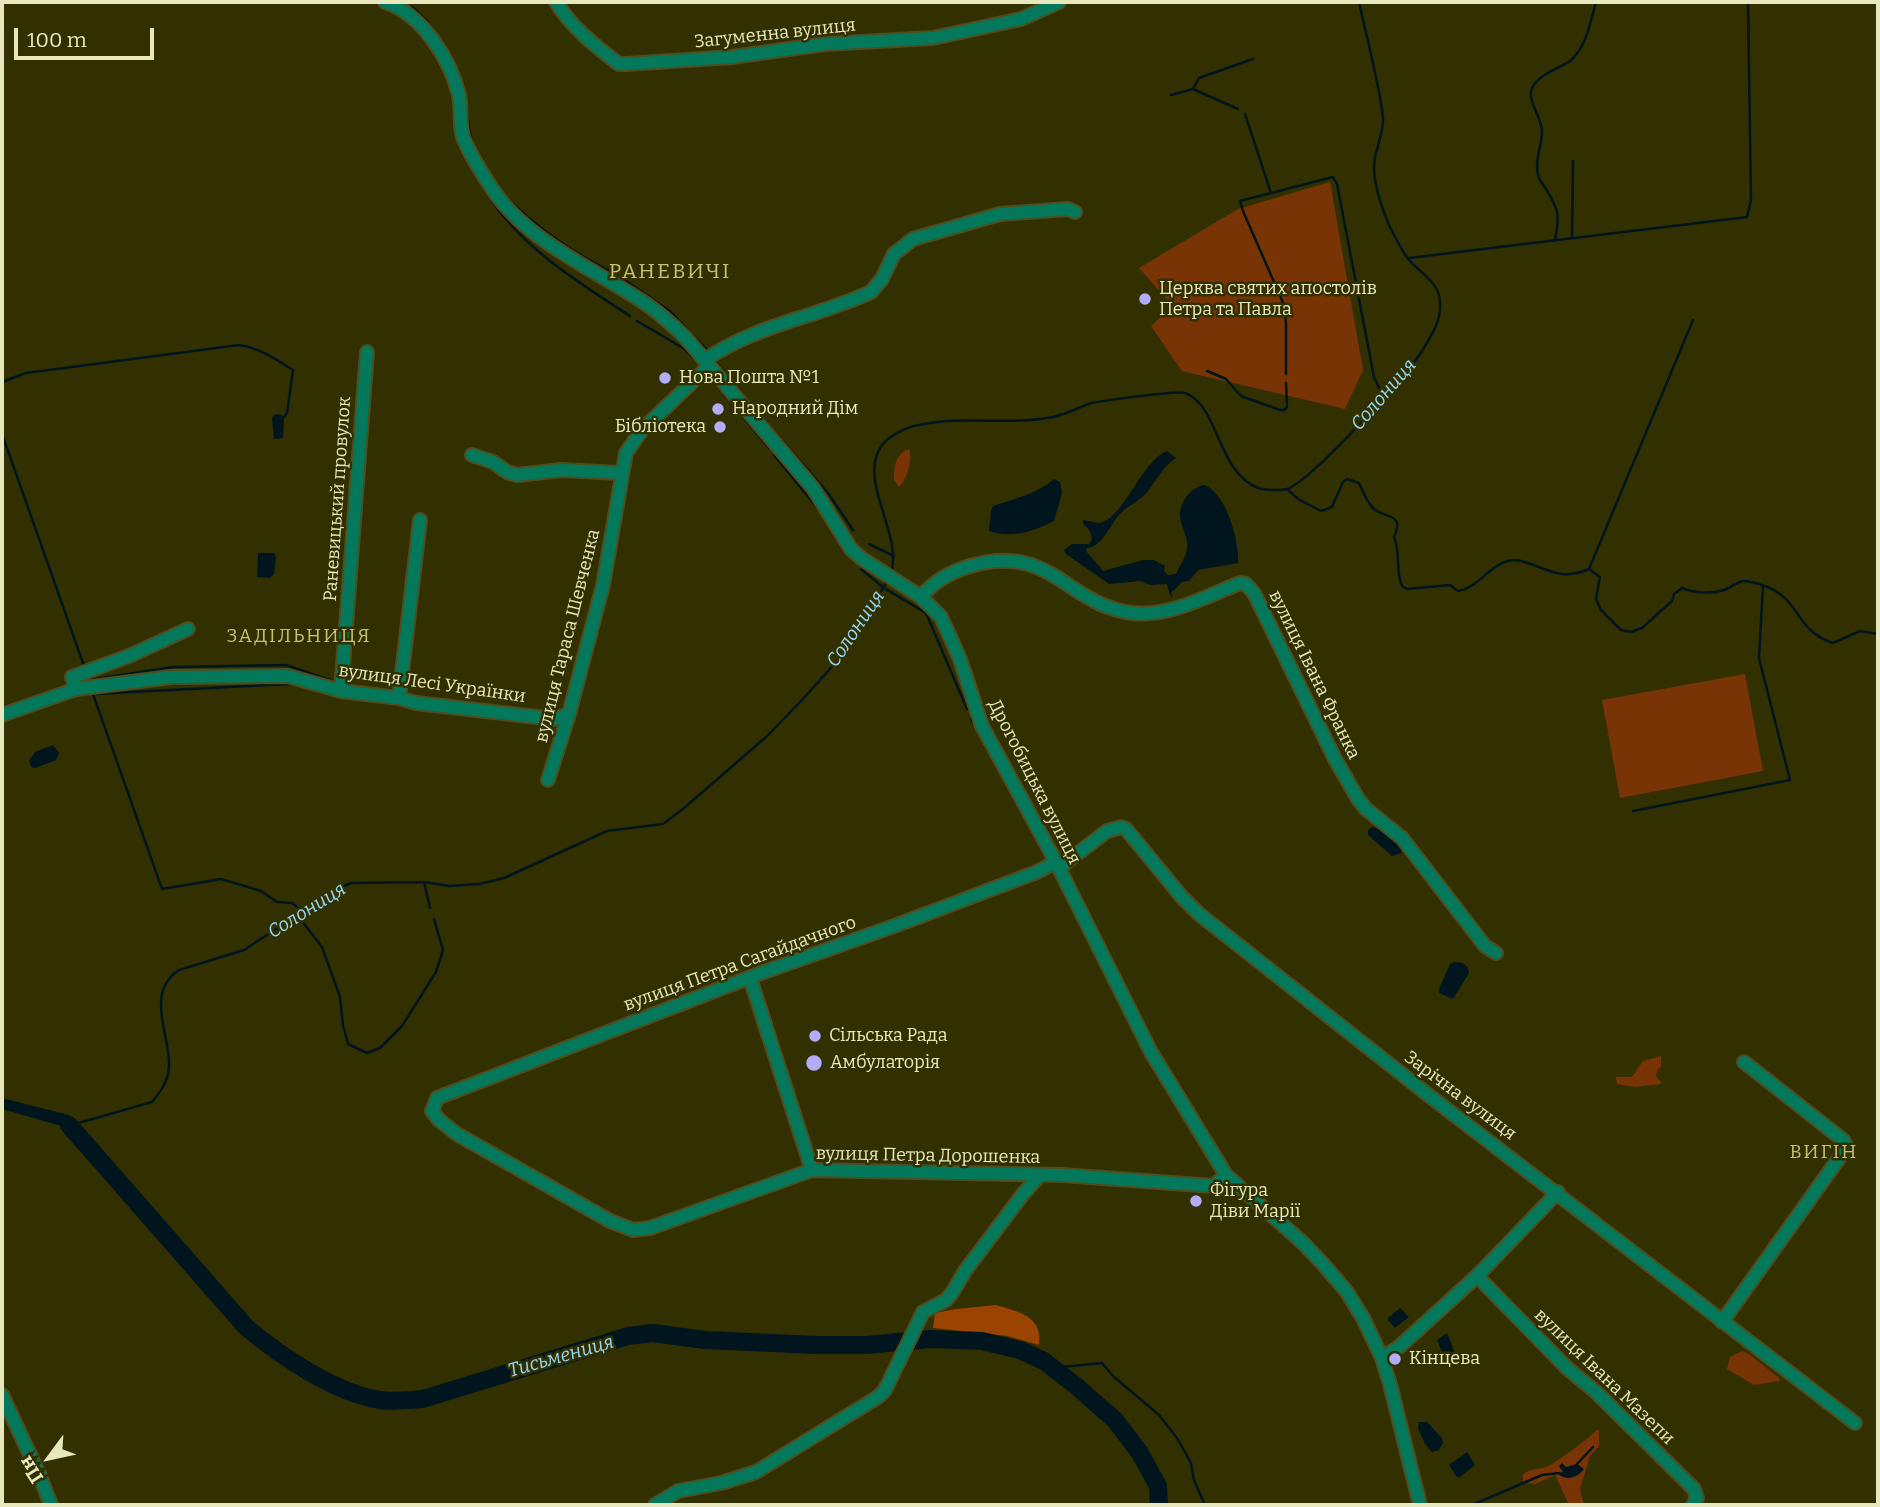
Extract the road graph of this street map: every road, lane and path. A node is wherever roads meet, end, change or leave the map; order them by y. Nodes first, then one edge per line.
1 (385, 2) edge
2 (556, 2) edge
3 (1059, 2) edge
4 (1075, 212) dead end
5 (367, 352) dead end
6 (707, 363) junction
7 (472, 455) dead end
8 (621, 473) junction
9 (420, 520) dead end
10 (921, 597) junction
11 (188, 629) dead end
12 (76, 689) junction
13 (341, 691) junction
14 (399, 698) junction
15 (569, 714) junction
16 (2, 715) edge
17 (548, 780) dead end
18 (1057, 865) junction
19 (1496, 953) dead end
20 (750, 978) junction
21 (1744, 1062) dead end
22 (437, 1098) joint
23 (812, 1170) junction
24 (1040, 1175) junction
25 (1226, 1175) junction
26 (1558, 1192) junction
27 (1477, 1276) junction
28 (1722, 1322) junction
29 (1382, 1358) junction
30 (2, 1395) edge
31 (1855, 1423) dead end
32 (51, 1505) edge
33 (655, 1505) edge
34 (1420, 1505) edge
35 (1693, 1505) edge

1 - 6 street, Дрогобицька вулиця
2 - 3 street, Загуменна вулиця
4 - 6 street, вулиця Тараса Шевченка
5 - 13 street, Раневицький провулок
6 - 8 street, вулиця Тараса Шевченка
6 - 10 street, Дрогобицька вулиця
7 - 8 street
8 - 15 street, вулиця Тараса Шевченка
9 - 14 street
10 - 18 street, Дрогобицька вулиця
10 - 19 street, вулиця Івана Франка
11 - 12 street
12 - 13 street, вулиця Лесі Українки
12 - 16 street, вулиця Лесі Українки
13 - 14 street, вулиця Лесі Українки
14 - 15 street, вулиця Лесі Українки
15 - 17 street, вулиця Тараса Шевченка
18 - 20 street, вулиця Петра Сагайдачного
18 - 25 street, Дрогобицька вулиця
18 - 26 street, Зарічна вулиця
20 - 22 street, вулиця Петра Сагайдачного
20 - 23 street
21 - 28 street
22 - 23 street, вулиця Петра Дорошенка
23 - 24 street, вулиця Петра Дорошенка
24 - 25 street, вулиця Петра Дорошенка
24 - 33 street
25 - 29 street, Дрогобицька вулиця
26 - 27 street
26 - 28 street, Зарічна вулиця
27 - 29 street
27 - 35 street, вулиця Івана Мазепи
28 - 31 street, Зарічна вулиця
29 - 34 street, Дрогобицька вулиця
30 - 32 street

